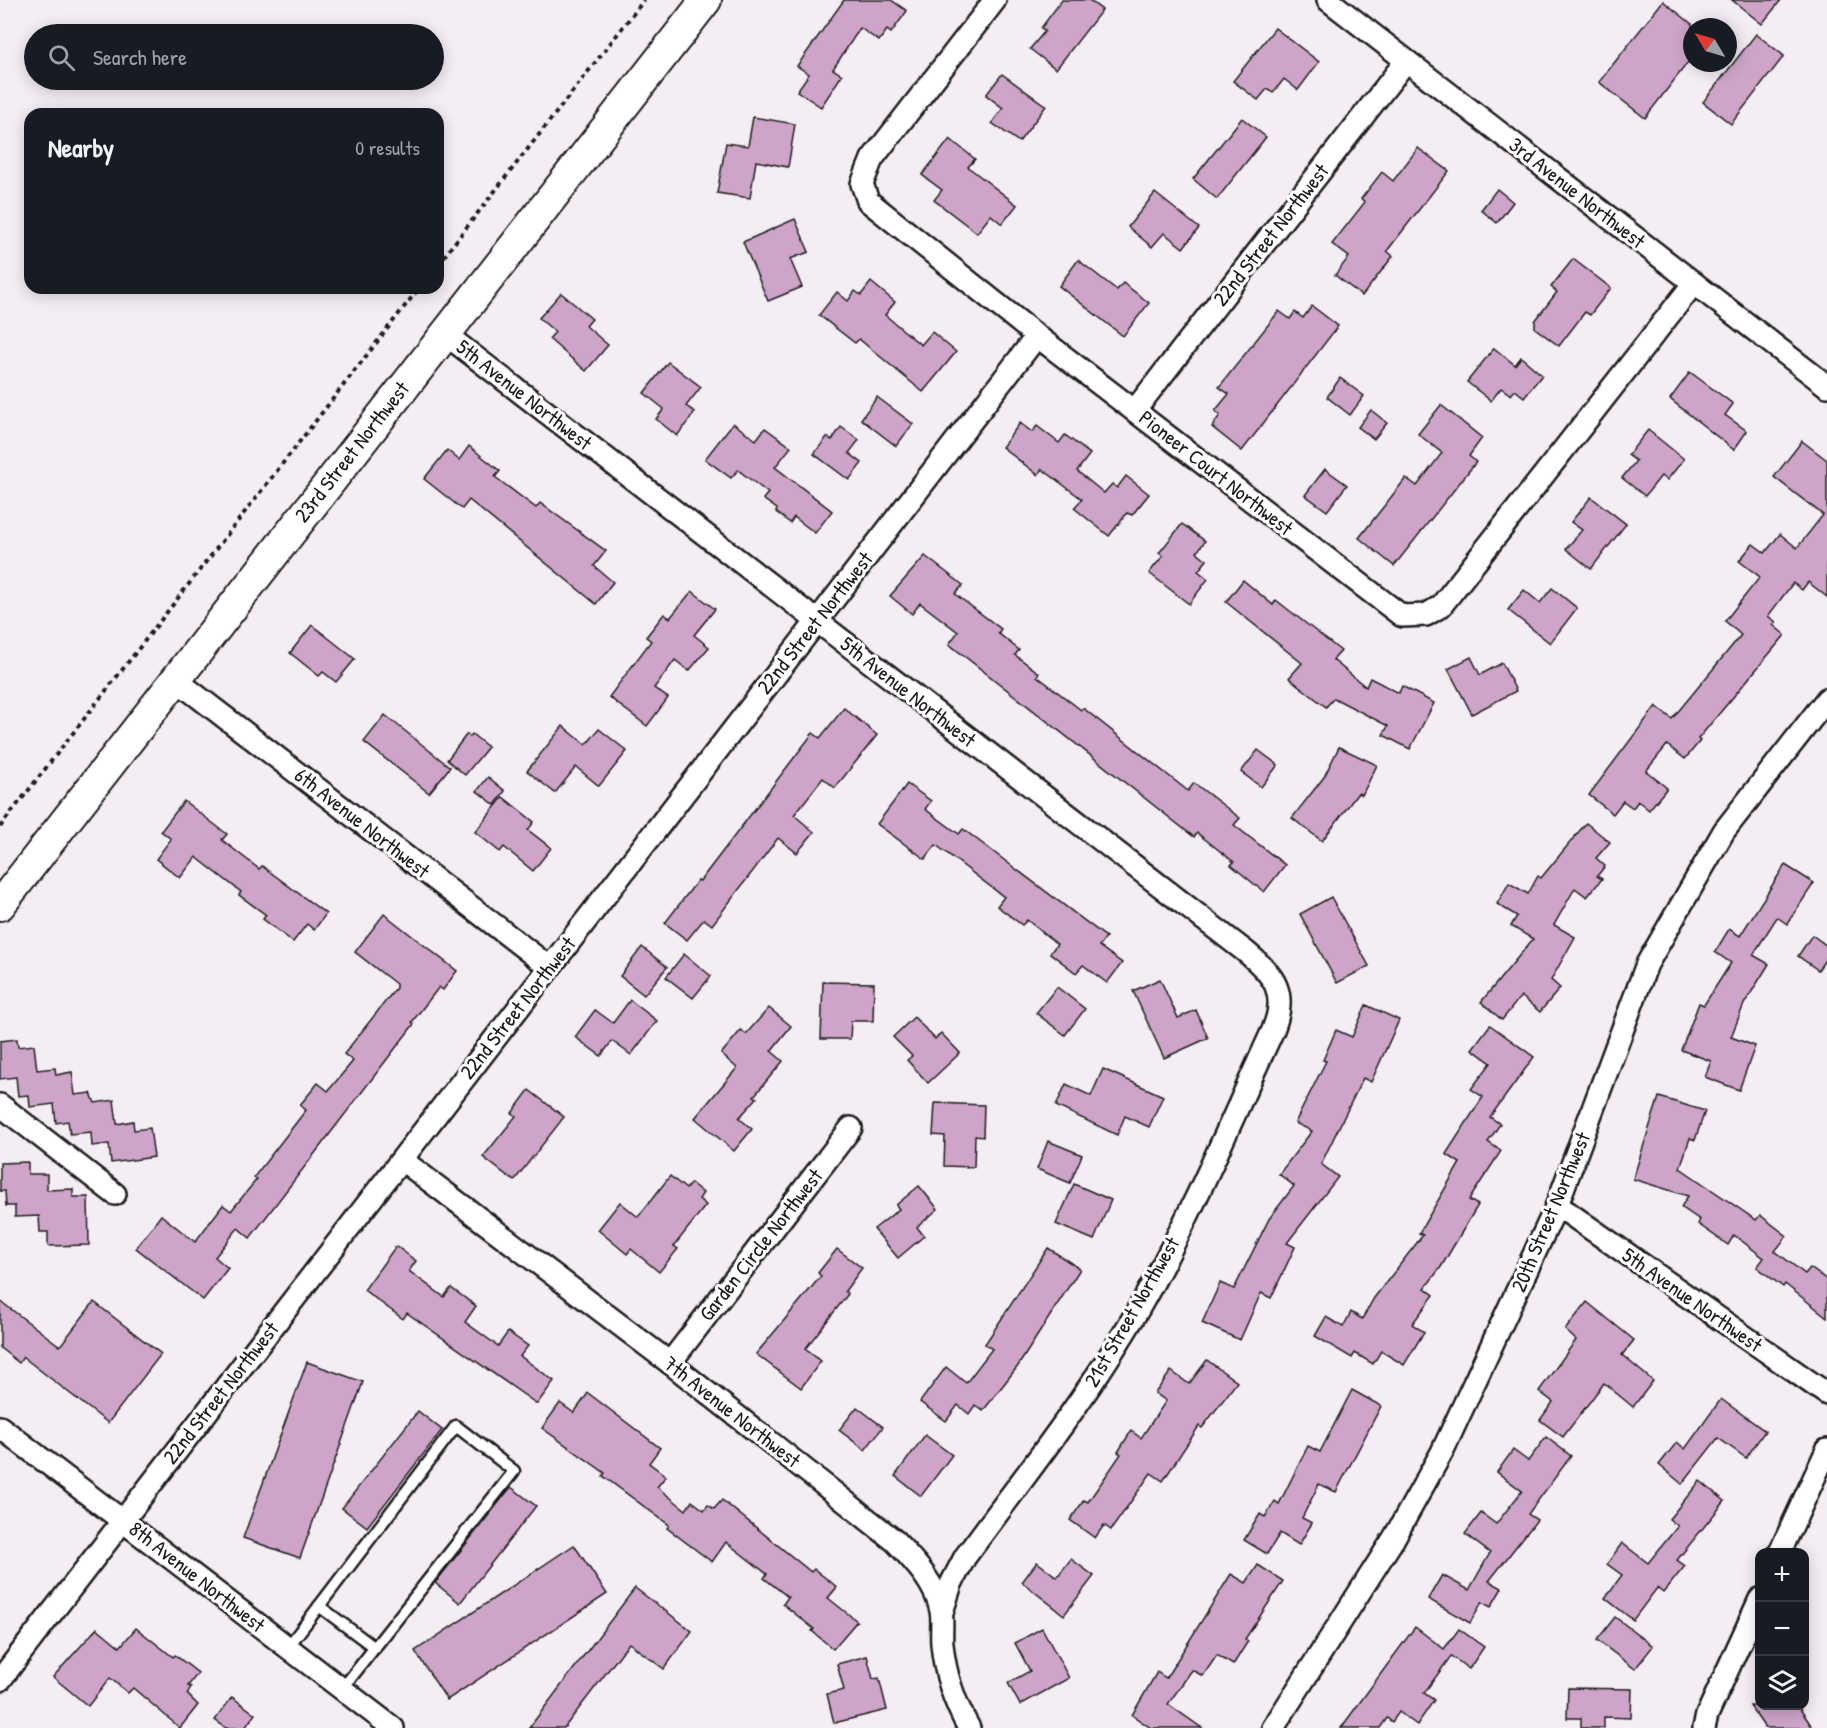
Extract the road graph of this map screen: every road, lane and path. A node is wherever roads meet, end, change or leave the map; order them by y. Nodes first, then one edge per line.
1 (644, 0) edge
2 (705, 0) edge
3 (995, 0) edge
4 (1328, 0) edge
5 (1406, 61) junction
6 (444, 256) edge
7 (1694, 283) junction
8 (414, 294) edge
9 (445, 334) junction
10 (1037, 336) junction
11 (1827, 386) edge
12 (1135, 410) junction
13 (817, 621) junction
14 (175, 679) junction
15 (1827, 699) edge
16 (0, 827) edge
17 (0, 905) edge
18 (549, 967) junction
19 (1279, 991) joint
20 (0, 1105) edge
21 (851, 1128) dead end
22 (402, 1160) junction
23 (115, 1194) dead end
24 (1557, 1205) junction
25 (670, 1363) junction
26 (1827, 1394) edge
27 (0, 1427) edge
28 (1827, 1450) edge
29 (123, 1521) junction
30 (1782, 1548) edge
31 (1759, 1602) edge
32 (319, 1606) junction
33 (942, 1612) junction
34 (288, 1647) junction
35 (375, 1648) junction
36 (0, 1680) edge
37 (342, 1689) junction
38 (393, 1728) edge
39 (969, 1728) edge
40 (1273, 1728) edge
41 (1704, 1728) edge

1 - 6 path
2 - 9 street, 23rd Street Northwest
3 - 10 street, Pioneer Court Northwest
4 - 5 street, 3rd Avenue Northwest
5 - 7 street, 3rd Avenue Northwest
5 - 12 street, 22nd Street Northwest
7 - 11 street, 3rd Avenue Northwest
7 - 12 street, Pioneer Court Northwest
8 - 16 path
9 - 13 street, 5th Avenue Northwest
9 - 14 street, 23rd Street Northwest
10 - 12 street, Pioneer Court Northwest
10 - 13 street, 22nd Street Northwest
13 - 18 street, 22nd Street Northwest
13 - 19 street, 5th Avenue Northwest
14 - 17 street, 23rd Street Northwest
14 - 18 street, 6th Avenue Northwest
15 - 24 street, 20th Street Northwest
18 - 22 street, 22nd Street Northwest
19 - 33 street, 21st Street Northwest
20 - 23 street
21 - 25 street, Garden Circle Northwest
22 - 25 street, 7th Avenue Northwest
22 - 29 street, 22nd Street Northwest
24 - 26 street, 5th Avenue Northwest
24 - 40 street, 20th Street Northwest
25 - 33 street, 7th Avenue Northwest
27 - 29 street, 8th Avenue Northwest
28 - 30 street
29 - 34 street, 8th Avenue Northwest
29 - 36 street, 22nd Street Northwest
31 - 41 street
32 - 34 lane
32 - 35 lane
32 - 35 lane
33 - 39 street, 7th Avenue Northwest
34 - 37 street, 8th Avenue Northwest
35 - 37 lane
37 - 38 street, 8th Avenue Northwest

